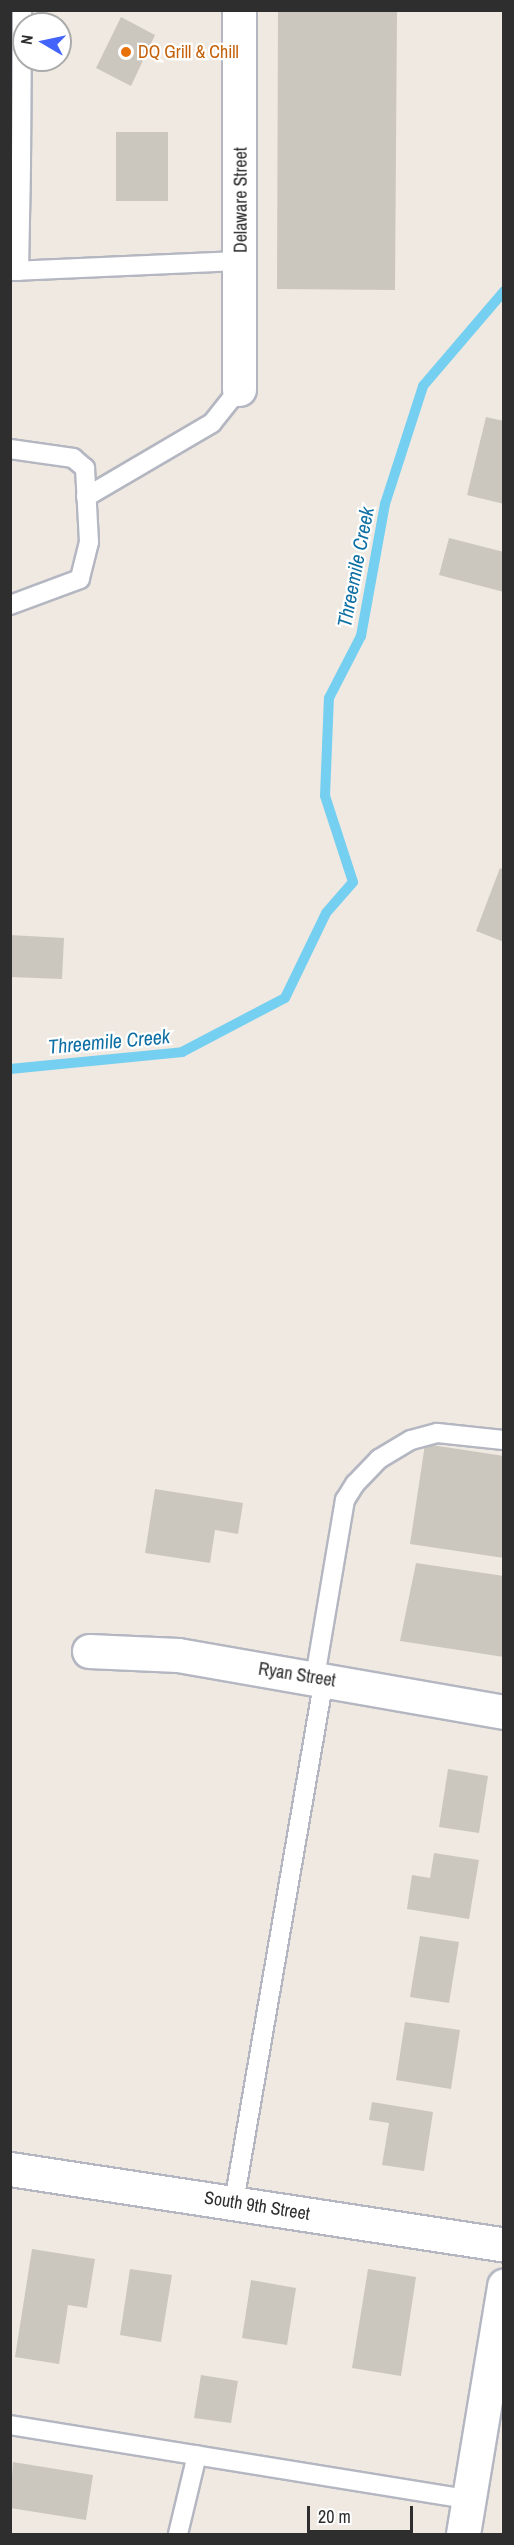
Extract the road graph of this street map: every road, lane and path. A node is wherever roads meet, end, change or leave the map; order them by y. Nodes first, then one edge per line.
1 (22, 10) edge
2 (239, 10) edge
3 (16, 165) edge
4 (241, 261) junction
5 (15, 271) edge
6 (239, 389) joint
7 (10, 449) edge
8 (86, 497) junction
9 (10, 605) edge
10 (504, 1440) edge
11 (89, 1651) dead end
12 (320, 1678) junction
13 (504, 1712) edge
14 (10, 2169) edge
15 (234, 2202) junction
16 (504, 2245) edge
17 (504, 2285) edge
18 (10, 2425) edge
19 (197, 2456) junction
20 (469, 2499) junction
21 (178, 2535) edge
22 (463, 2535) edge

1 - 3 lane
2 - 4 street, Delaware Street
3 - 5 lane
4 - 5 lane
4 - 6 street, Delaware Street
6 - 8 lane
7 - 8 lane
8 - 9 lane
10 - 12 lane
11 - 12 street, Ryan Street
12 - 13 street, Ryan Street
12 - 15 lane
14 - 15 street, South 9th Street
15 - 16 street, South 9th Street
17 - 20 street
18 - 19 lane
19 - 20 lane
19 - 21 lane
20 - 22 street

